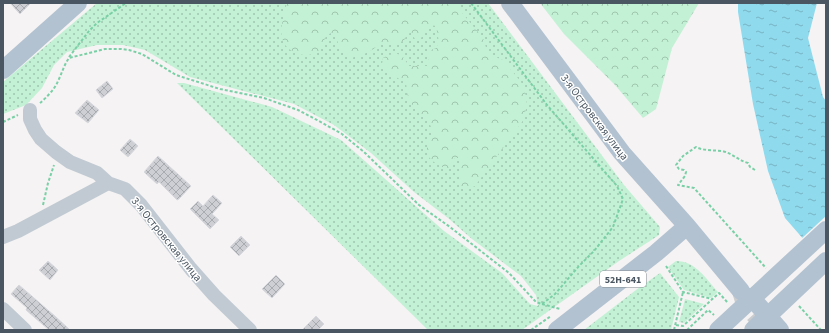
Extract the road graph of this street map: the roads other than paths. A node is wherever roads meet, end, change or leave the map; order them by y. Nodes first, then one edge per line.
1 (78, 3) edge
2 (510, 3) edge
3 (3, 70) edge
4 (30, 110) road end
5 (108, 183) junction
6 (690, 230) junction
7 (826, 230) edge
8 (3, 237) edge
9 (826, 261) edge
10 (3, 309) edge
11 (716, 323) edge
12 (25, 330) edge
13 (250, 330) edge
14 (558, 330) edge
15 (575, 330) edge
16 (753, 330) edge
17 (780, 330) edge

1 - 3 main road
2 - 6 main road, 3-я Островская улица
4 - 5 street, 3-я Островская улица
5 - 8 street
5 - 13 street, 3-я Островская улица
6 - 14 main road, 52Н-641
6 - 15 main road, 52Н-641
6 - 17 main road, 3-я Островская улица
7 - 11 main road, bridge
9 - 16 main road, bridge
10 - 12 street

